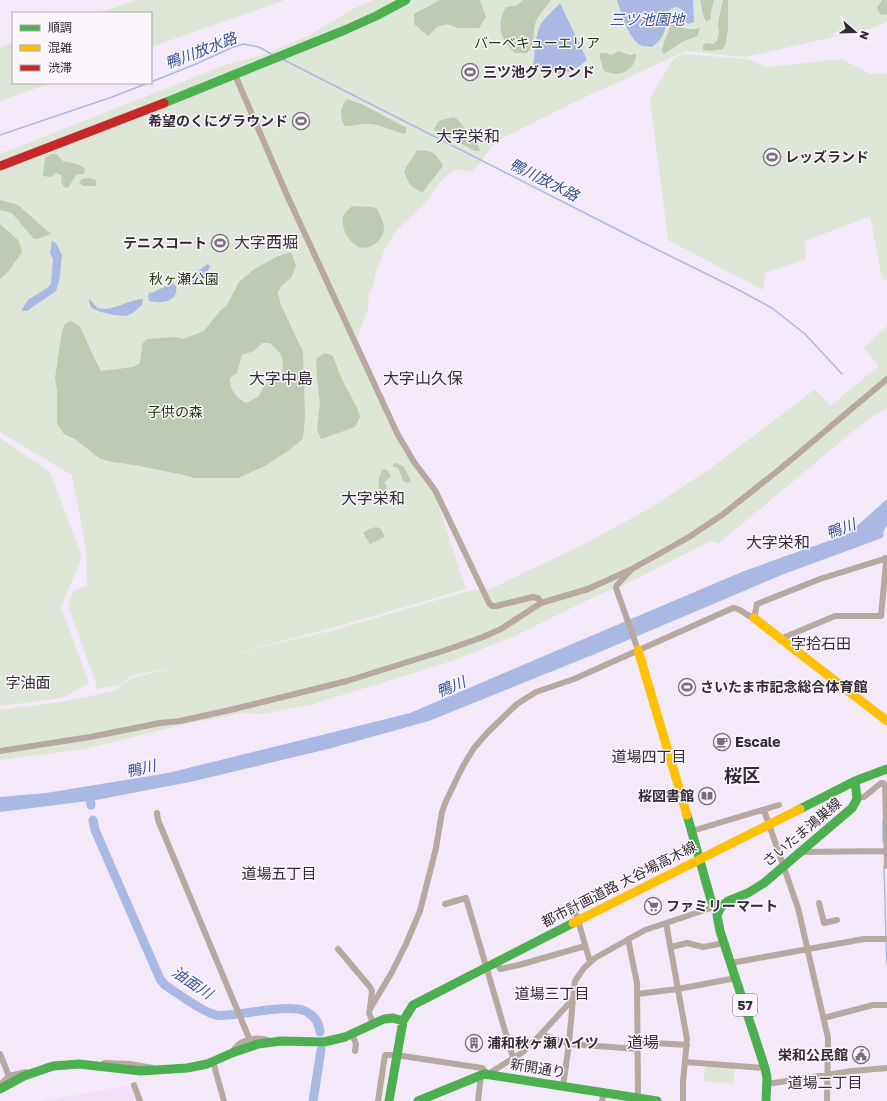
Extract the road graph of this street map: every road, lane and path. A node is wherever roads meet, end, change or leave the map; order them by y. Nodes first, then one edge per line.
1 (406, 0) edge
2 (235, 75) junction
3 (0, 166) edge
4 (887, 379) edge
5 (886, 558) edge
6 (632, 569) junction
7 (541, 603) junction
8 (754, 618) junction
9 (782, 640) junction
10 (638, 649) junction
11 (887, 721) edge
12 (0, 751) edge
13 (887, 769) edge
14 (854, 781) junction
15 (857, 798) junction
16 (779, 806) dead end
17 (764, 810) junction
18 (157, 813) dead end
19 (769, 825) junction
20 (692, 831) junction
21 (887, 851) edge
22 (800, 852) junction
23 (700, 860) junction
24 (784, 866) junction
25 (887, 866) edge
26 (819, 903) dead end
27 (445, 904) dead end
28 (716, 909) junction
29 (575, 910) dead end
30 (578, 920) junction
31 (837, 920) dead end
32 (666, 923) junction
33 (628, 939) junction
34 (887, 939) edge
35 (724, 943) junction
36 (585, 946) junction
37 (671, 947) junction
38 (338, 949) dead end
39 (808, 949) junction
40 (497, 962) junction
41 (590, 962) junction
42 (731, 963) junction
43 (487, 967) junction
44 (736, 978) junction
45 (678, 989) junction
46 (637, 994) junction
47 (573, 999) junction
48 (887, 1006) edge
49 (370, 1009) junction
50 (824, 1018) junction
51 (403, 1021) junction
52 (373, 1023) junction
53 (352, 1034) junction
54 (541, 1034) junction
55 (250, 1038) junction
56 (272, 1042) junction
57 (569, 1044) junction
58 (687, 1045) junction
59 (638, 1046) junction
60 (355, 1051) dead end
61 (232, 1053) junction
62 (0, 1054) edge
63 (396, 1055) junction
64 (513, 1058) junction
65 (213, 1062) junction
66 (685, 1062) junction
67 (765, 1068) junction
68 (887, 1068) edge
69 (33, 1072) junction
70 (484, 1074) junction
71 (827, 1075) junction
72 (9, 1076) junction
73 (767, 1084) junction
74 (0, 1085) edge
75 (134, 1085) dead end
76 (563, 1086) junction
77 (0, 1089) edge
78 (603, 1097) edge
79 (638, 1098) junction
80 (140, 1101) edge
81 (224, 1101) edge
82 (378, 1101) edge
83 (389, 1101) edge
84 (418, 1101) edge
85 (478, 1101) edge
86 (657, 1101) edge
87 (684, 1101) edge
88 (766, 1101) edge
89 (827, 1101) edge

1 - 2 street
2 - 3 street
2 - 7 street
4 - 6 street
5 - 8 street
5 - 9 street
6 - 7 street
6 - 10 street
7 - 12 street
8 - 9 street
8 - 10 street
9 - 11 street
10 - 20 street
10 - 49 street
13 - 14 street
14 - 15 street, さいたま鴻巣線
14 - 19 street, 都市計画道路 大谷場高木線
15 - 21 street
15 - 22 street, さいたま鴻巣線
16 - 17 street
17 - 19 street
17 - 20 street
18 - 55 street
19 - 23 street, 都市計画道路 大谷場高木線
19 - 24 street
20 - 23 street
21 - 22 street
21 - 25 street
22 - 24 street, さいたま鴻巣線
23 - 28 street
23 - 30 street, 都市計画道路 大谷場高木線
24 - 28 street, さいたま鴻巣線
24 - 39 street
26 - 31 street
27 - 43 street
28 - 32 street
28 - 35 street, 57
29 - 30 street
30 - 36 street
30 - 40 street, 都市計画道路 大谷場高木線
32 - 33 street
32 - 37 street
33 - 41 street
33 - 46 street
34 - 39 street
35 - 37 street
35 - 42 street, 57
36 - 40 street
36 - 41 street
37 - 45 street
38 - 49 street
39 - 42 street
39 - 50 street
40 - 43 street, 都市計画道路 大谷場高木線
41 - 47 street
42 - 44 street, 57
43 - 51 street, 都市計画道路 大谷場高木線
43 - 64 street
44 - 45 street
44 - 67 street, 57
45 - 46 street
45 - 58 street
46 - 59 street
47 - 54 street
47 - 57 street
48 - 50 street
49 - 52 street
50 - 71 street
51 - 52 street
51 - 63 street
52 - 53 street
53 - 56 street
53 - 60 street
54 - 57 street
54 - 64 street
55 - 56 street
55 - 61 street
56 - 61 street
57 - 59 street
57 - 76 street
58 - 59 street
58 - 66 street
59 - 79 street
61 - 65 street
62 - 72 street
63 - 70 street
63 - 82 street
63 - 83 street
64 - 70 street
65 - 69 street
65 - 81 street
66 - 67 street
66 - 87 street
67 - 73 street, 57
68 - 71 street
69 - 72 street
69 - 77 street
70 - 76 street, 新開通り
70 - 84 street
70 - 85 street
71 - 73 street
71 - 89 street
72 - 74 street
73 - 88 street, 57
75 - 80 street
76 - 78 street, 新開通り
78 - 79 street, 新開通り
79 - 86 street, 新開通り

